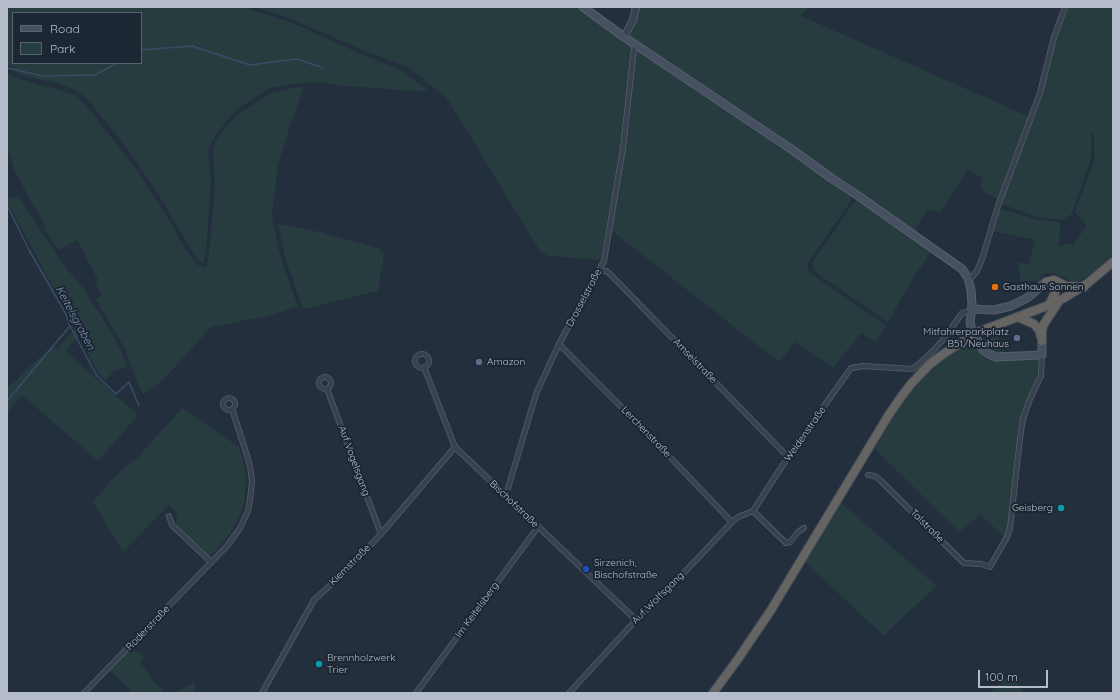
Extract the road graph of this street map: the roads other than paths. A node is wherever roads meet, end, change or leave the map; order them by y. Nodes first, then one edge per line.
1 (583, 7) edge
2 (636, 7) edge
3 (1065, 7) edge
4 (624, 37) junction
5 (635, 45) junction
6 (1113, 262) edge
7 (599, 270) junction
8 (969, 280) junction
9 (1046, 282) junction
10 (1084, 287) junction
11 (1060, 300) junction
12 (1049, 305) junction
13 (972, 311) junction
14 (1017, 317) junction
15 (1042, 341) junction
16 (559, 344) junction
17 (1042, 355) junction
18 (424, 368) dead end
19 (328, 389) dead end
20 (232, 409) dead end
21 (455, 447) junction
22 (788, 457) junction
23 (868, 475) dead end
24 (506, 495) junction
25 (753, 511) junction
26 (169, 516) dead end
27 (732, 522) junction
28 (538, 527) junction
29 (804, 528) dead end
30 (381, 534) junction
31 (212, 562) junction
32 (636, 620) junction
33 (84, 693) edge
34 (262, 693) edge
35 (416, 693) edge
36 (569, 693) edge
37 (713, 693) edge

1 - 4 main road
2 - 4 street
3 - 8 street
4 - 5 main road
5 - 7 street, Drosselstraße
5 - 8 main road
6 - 10 highway
7 - 16 street, Drosselstraße
7 - 22 street, Amselstraße
8 - 13 main road
9 - 10 highway
9 - 12 highway
9 - 13 main road
10 - 11 highway
11 - 12 highway
11 - 15 highway
12 - 14 highway
13 - 17 main road
13 - 22 street, Weidenstraße
14 - 15 highway
14 - 37 highway, bridge
15 - 17 main road
16 - 24 street, Drosselstraße
16 - 27 street, Lerchenstraße
17 - 23 street, Talstraße
18 - 21 street, Bischofstraße
19 - 30 street, Auf Vogelsgang
20 - 31 street, Roderstraße
21 - 24 street, Bischofstraße
21 - 30 street, Kiemstraße
22 - 25 street, Weidenstraße
24 - 28 street, Bischofstraße
25 - 27 street, Auf Wolfsgang
25 - 29 street
26 - 31 street
27 - 32 street, Auf Wolfsgang
28 - 32 street, Bischofstraße
28 - 35 street, Im Keitelsberg
30 - 34 street, Kiemstraße
31 - 33 street, Roderstraße
32 - 36 street, Auf Wolfsgang

